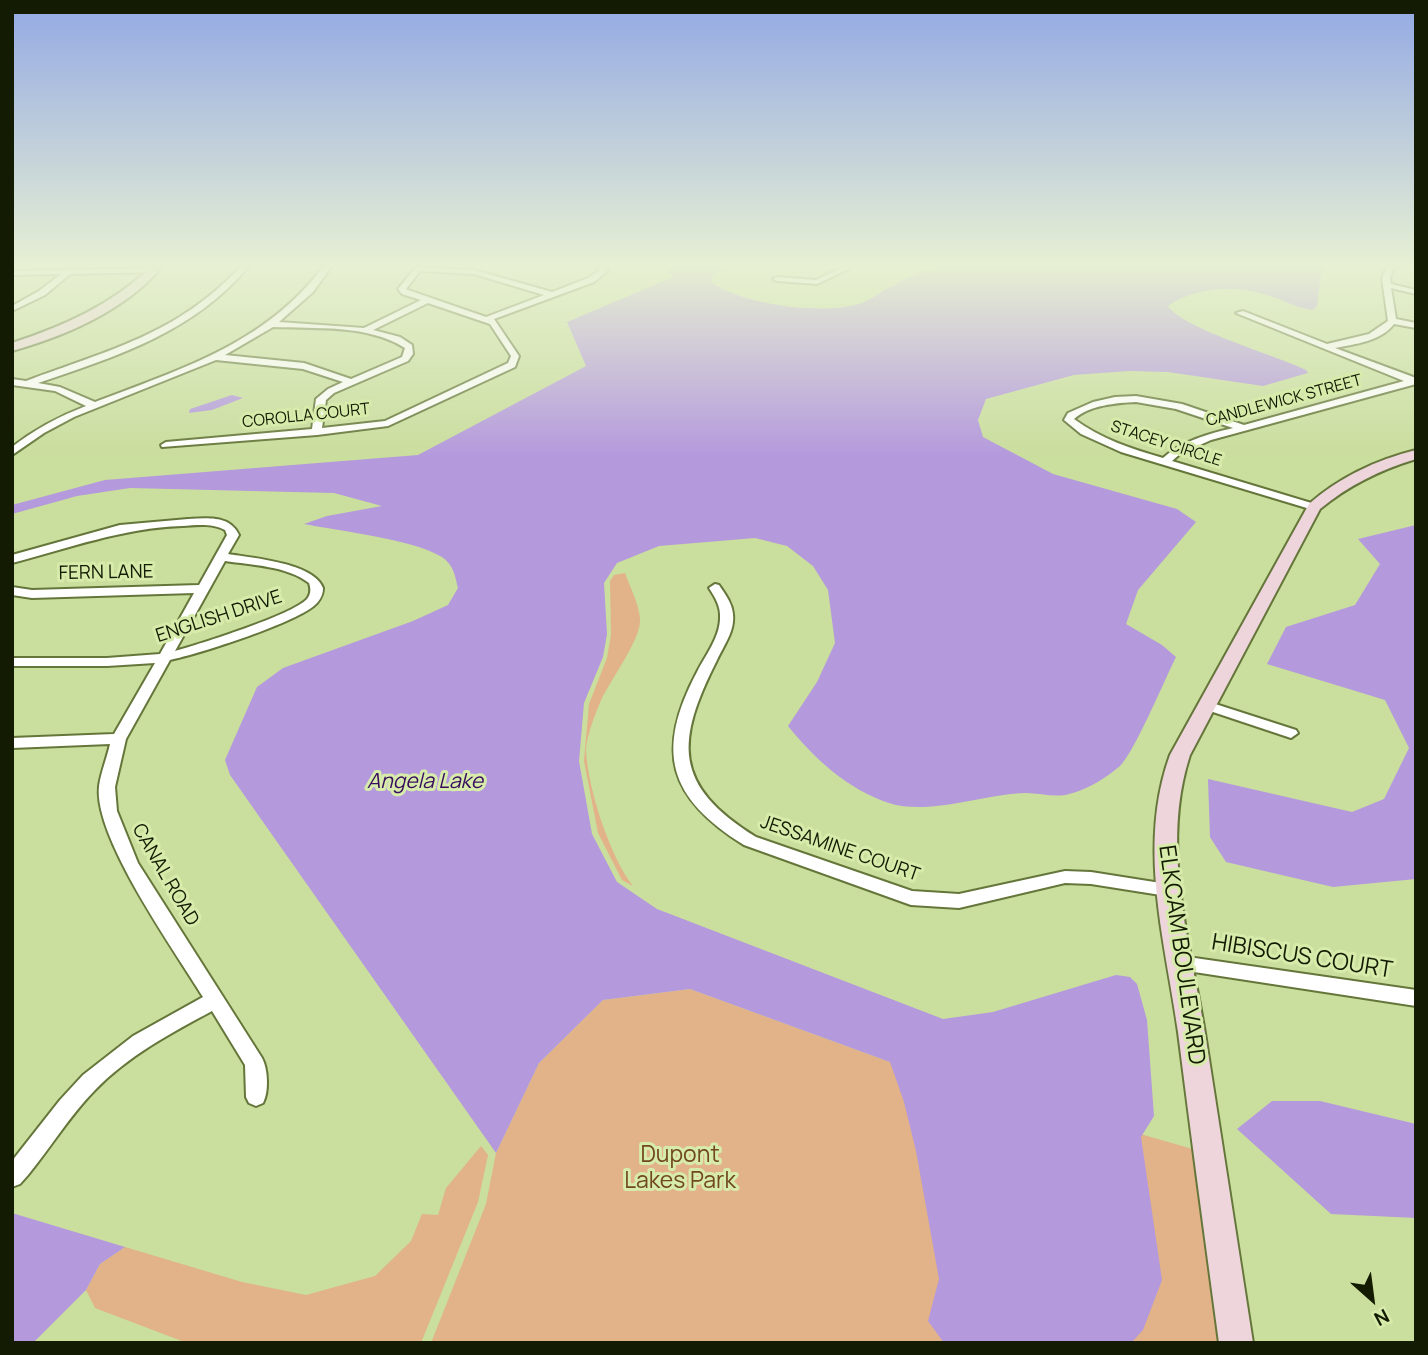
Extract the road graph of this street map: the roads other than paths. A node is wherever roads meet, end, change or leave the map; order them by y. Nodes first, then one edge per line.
1 (55, 330) edge
2 (164, 330) edge
3 (261, 330) edge
4 (354, 330) edge
5 (499, 330) edge
6 (1284, 330) edge
7 (1384, 330) edge
8 (364, 331) joint
9 (12, 347) edge
10 (1327, 347) junction
11 (214, 357) junction
12 (12, 382) edge
13 (352, 382) junction
14 (1415, 382) edge
15 (29, 383) junction
16 (93, 405) junction
17 (1243, 428) junction
18 (317, 432) junction
19 (166, 445) dead end
20 (12, 452) edge
21 (1416, 454) edge
22 (1165, 462) junction
23 (1314, 507) junction
24 (220, 556) junction
25 (12, 559) edge
26 (715, 588) dead end
27 (201, 589) junction
28 (12, 591) edge
29 (163, 658) junction
30 (12, 663) edge
31 (1206, 705) junction
32 (1291, 733) dead end
33 (119, 739) junction
34 (12, 743) edge
35 (1167, 890) junction
36 (1181, 963) junction
37 (1416, 998) edge
38 (215, 1000) junction
39 (256, 1097) dead end
40 (12, 1177) edge
41 (1236, 1343) edge

1 - 9 street
2 - 15 street
3 - 11 street
4 - 8 street
5 - 18 street, COROLLA COURT
6 - 10 street
7 - 10 street
8 - 13 street
10 - 14 street
11 - 13 street
11 - 16 street
12 - 15 street
13 - 18 street
14 - 17 street, CANDLEWICK STREET
15 - 16 street
16 - 20 street
17 - 22 street, CANDLEWICK STREET
17 - 22 street, STACEY CIRCLE
18 - 19 street, COROLLA COURT
21 - 23 street, ELKCAM BOULEVARD
22 - 23 street, STACEY CIRCLE
23 - 31 street, ELKCAM BOULEVARD
24 - 25 street, CANAL ROAD
24 - 27 street, CANAL ROAD
24 - 29 street, ENGLISH DRIVE
26 - 35 street, JESSAMINE COURT
27 - 28 street, FERN LANE
27 - 29 street, CANAL ROAD
29 - 30 street, ENGLISH DRIVE
29 - 33 street, CANAL ROAD
31 - 32 street
31 - 35 street, ELKCAM BOULEVARD
33 - 34 street
33 - 38 street, CANAL ROAD
35 - 36 street, ELKCAM BOULEVARD
36 - 37 street, HIBISCUS COURT
36 - 41 street, ELKCAM BOULEVARD
38 - 39 street, CANAL ROAD
38 - 40 street

